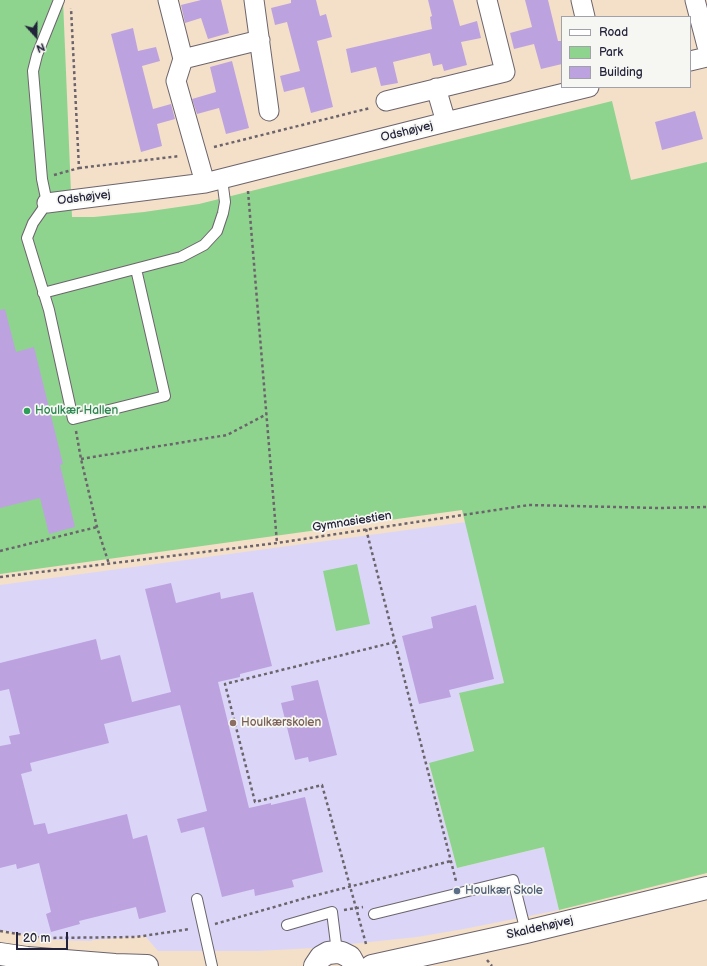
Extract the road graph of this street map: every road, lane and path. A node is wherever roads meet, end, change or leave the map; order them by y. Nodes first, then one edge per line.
1 (59, 0) edge
2 (71, 0) edge
3 (168, 0) edge
4 (254, 0) edge
5 (487, 0) edge
6 (581, 0) edge
7 (695, 0) edge
8 (585, 16) edge
9 (260, 40) junction
10 (707, 46) edge
11 (707, 57) edge
12 (183, 59) junction
13 (691, 61) edge
14 (436, 88) junction
15 (584, 88) edge
16 (386, 100) joint
17 (269, 111) dead end
18 (446, 122) junction
19 (196, 151) junction
20 (79, 168) junction
21 (246, 173) junction
22 (42, 179) junction
23 (214, 181) junction
24 (47, 202) junction
25 (136, 268) junction
26 (43, 293) junction
27 (267, 414) junction
28 (73, 419) junction
29 (81, 458) junction
30 (707, 507) edge
31 (97, 527) junction
32 (366, 529) junction
33 (277, 543) junction
34 (0, 551) edge
35 (109, 564) junction
36 (0, 577) edge
37 (395, 642) junction
38 (451, 861) junction
39 (350, 887) junction
40 (707, 888) edge
41 (459, 893) junction
42 (197, 899) dead end
43 (356, 908) junction
44 (332, 912) junction
45 (374, 914) joint
46 (287, 925) dead end
47 (203, 927) junction
48 (0, 931) edge
49 (526, 932) junction
50 (337, 952) junction
51 (0, 954) edge
52 (147, 966) edge
53 (212, 966) edge
54 (315, 966) edge
55 (355, 966) edge
56 (372, 966) edge

1 - 22 lane, Odshøjvej
2 - 20 path
3 - 12 street
4 - 9 street
5 - 14 street
6 - 8 street
7 - 10 street
9 - 12 street
9 - 17 street
11 - 13 street
12 - 19 street
14 - 16 street
14 - 18 street, Odshøjvej
15 - 18 street, Odshøjvej
16 - 19 path
18 - 21 street, Odshøjvej
19 - 20 path
19 - 23 street
20 - 22 path
21 - 23 street, Odshøjvej
21 - 27 path
22 - 24 lane, Odshøjvej
23 - 24 street, Odshøjvej
23 - 25 lane
24 - 26 lane
25 - 26 lane
25 - 28 lane
26 - 28 lane
27 - 29 path
27 - 33 path
28 - 29 path
29 - 31 path
30 - 32 path, Gymnasiestien
31 - 34 path
31 - 35 path
32 - 33 path, Gymnasiestien
32 - 37 path
33 - 35 path, Gymnasiestien
35 - 36 path, Gymnasiestien
37 - 38 path
37 - 39 path
38 - 39 path
38 - 41 path
39 - 43 path
39 - 47 path
40 - 49 street, Skaldehøjvej
41 - 45 lane
41 - 49 lane
42 - 47 lane
43 - 44 path
43 - 45 path
43 - 56 path
44 - 46 lane
44 - 50 lane
47 - 48 path
47 - 53 lane
49 - 56 street, Skaldehøjvej
50 - 54 street
50 - 55 street
51 - 52 street

